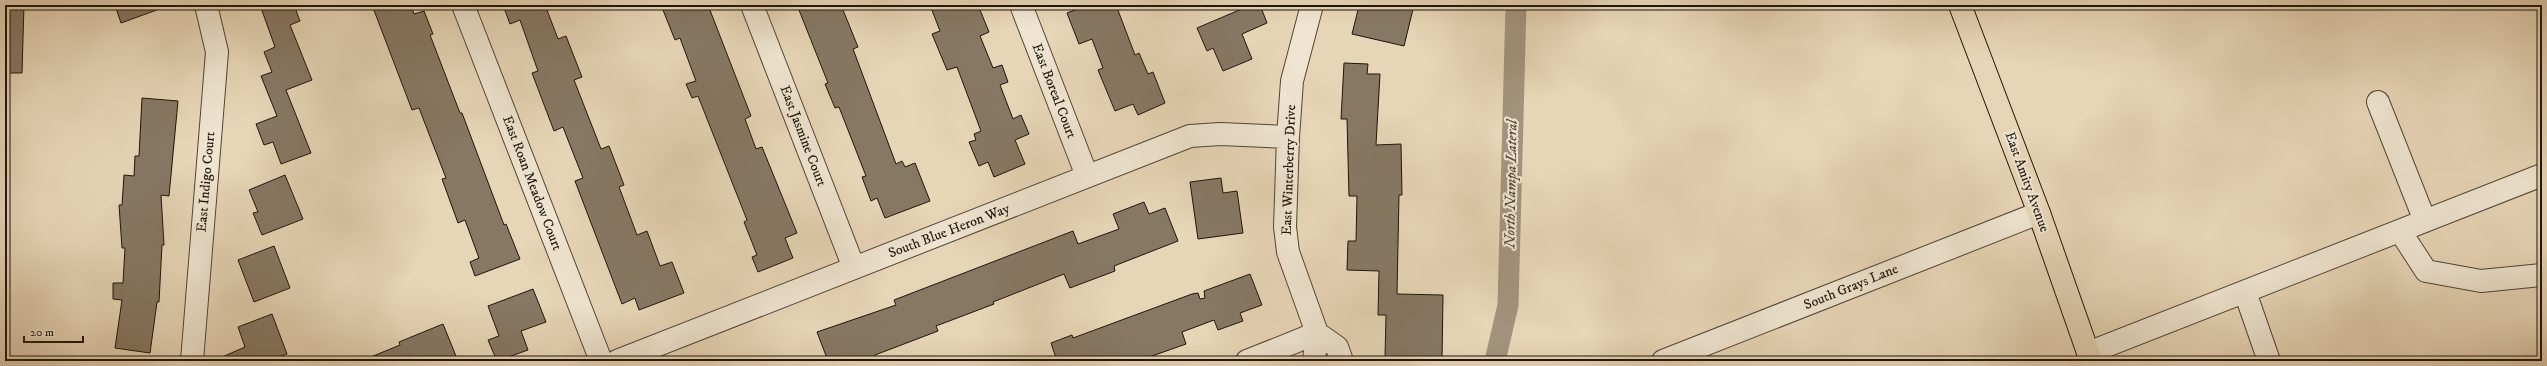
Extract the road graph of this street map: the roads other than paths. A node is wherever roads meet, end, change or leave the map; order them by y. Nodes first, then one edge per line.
1 (206, 5) edge
2 (463, 5) edge
3 (752, 5) edge
4 (1021, 5) edge
5 (1312, 5) edge
6 (1960, 5) edge
7 (2378, 102) dead end
8 (1288, 137) junction
9 (2542, 175) edge
10 (1087, 176) junction
11 (2039, 213) junction
12 (2425, 221) junction
13 (2400, 231) junction
14 (854, 268) junction
15 (2542, 276) edge
16 (2245, 292) junction
17 (1317, 333) junction
18 (2089, 357) edge
19 (192, 361) edge
20 (601, 361) edge
21 (617, 361) edge
22 (1246, 361) edge
23 (1314, 361) edge
24 (1342, 361) edge
25 (1663, 361) edge
26 (2269, 361) edge

1 - 19 street, East Indigo Court
2 - 20 street, East Roan Meadow Court
3 - 14 street, East Jasmine Court
4 - 10 street, East Boreal Court
5 - 8 street, East Winterberry Drive
6 - 11 main road, East Amity Avenue
7 - 12 street
8 - 10 street, South Blue Heron Way
8 - 17 street, East Winterberry Drive
9 - 12 street
10 - 14 street, South Blue Heron Way
11 - 18 main road, East Amity Avenue
11 - 25 street, South Grays Lane
12 - 13 street
13 - 15 street
13 - 16 street
14 - 21 street, South Blue Heron Way
16 - 18 street
16 - 26 street
17 - 22 street
17 - 23 street, East Winterberry Drive
17 - 24 street

